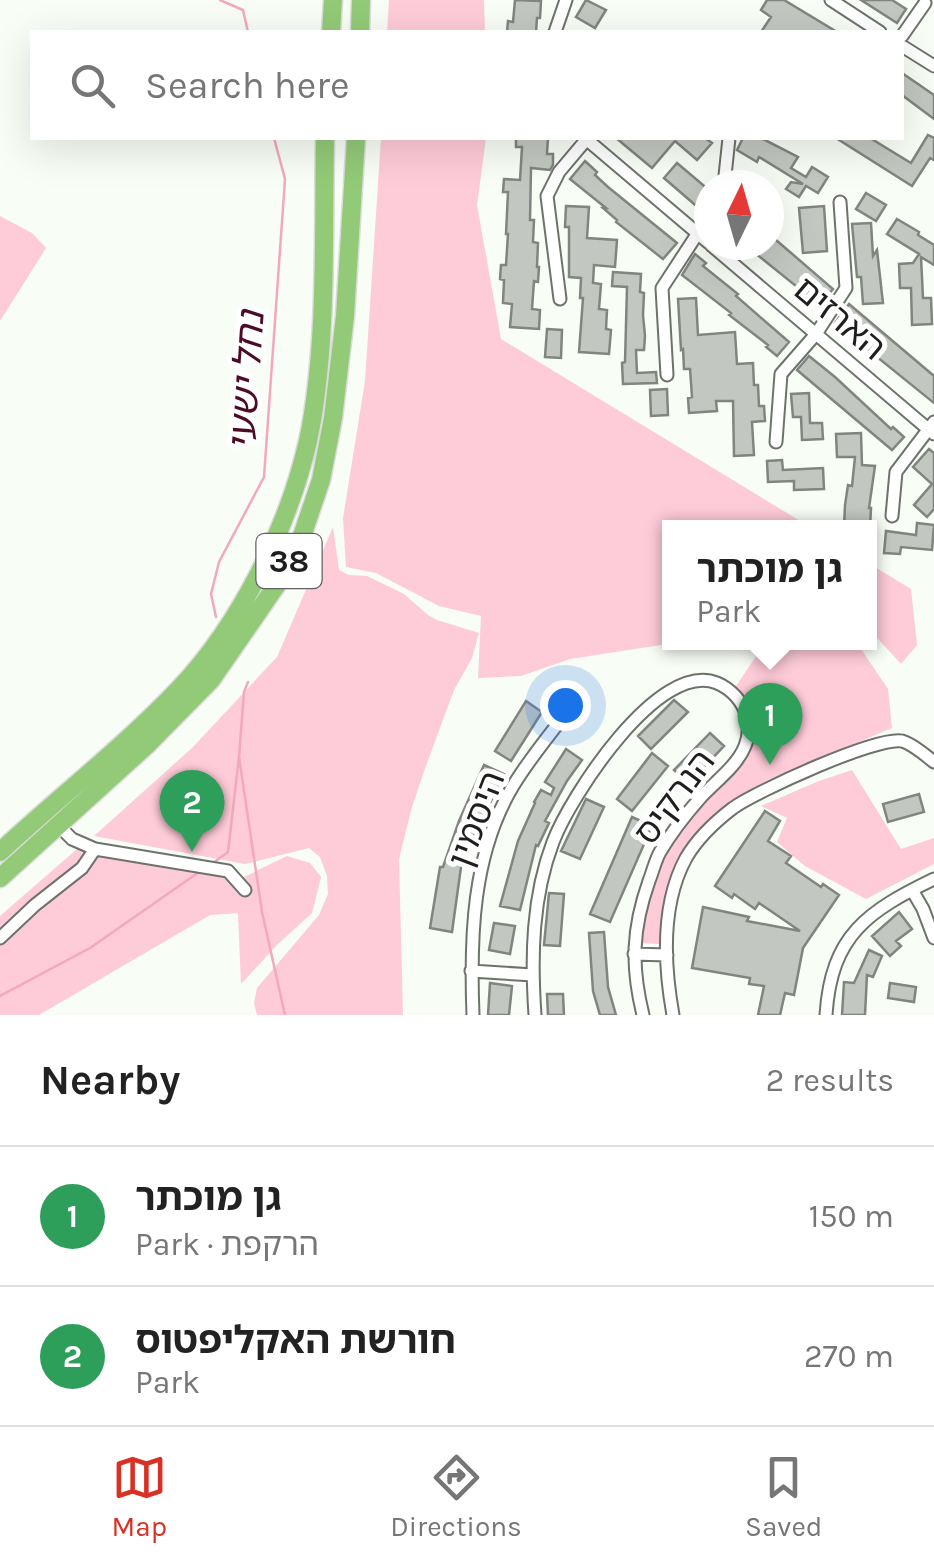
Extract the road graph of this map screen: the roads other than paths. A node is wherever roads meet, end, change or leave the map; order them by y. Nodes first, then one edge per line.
1 (323, 0) edge
2 (333, 0) edge
3 (361, 0) edge
4 (566, 0) edge
5 (832, 0) edge
6 (927, 4) edge
7 (328, 30) edge
8 (328, 30) edge
9 (360, 30) edge
10 (557, 30) edge
11 (877, 30) edge
12 (904, 33) edge
13 (904, 47) edge
14 (934, 66) edge
15 (325, 140) edge
16 (356, 140) edge
17 (585, 140) edge
18 (587, 140) edge
19 (729, 140) edge
20 (726, 170) edge
21 (840, 202) dead end
22 (694, 231) edge
23 (694, 236) edge
24 (729, 260) edge
25 (560, 299) dead end
26 (816, 334) junction
27 (667, 375) dead end
28 (932, 429) edge
29 (776, 442) dead end
30 (892, 516) dead end
31 (564, 716) dead end
32 (934, 762) edge
33 (58, 825) junction
34 (95, 849) junction
35 (0, 852) edge
36 (0, 878) edge
37 (934, 879) edge
38 (245, 890) dead end
39 (912, 890) junction
40 (0, 938) edge
41 (934, 938) edge
42 (634, 954) junction
43 (667, 954) junction
44 (471, 970) junction
45 (533, 975) junction
46 (473, 1015) edge
47 (535, 1015) edge
48 (643, 1015) edge
49 (673, 1015) edge
50 (826, 1015) edge

1 - 7 highway
2 - 8 highway
3 - 9 highway
4 - 10 street
5 - 11 street
6 - 12 street
13 - 14 street
15 - 35 highway, 38
16 - 33 highway, 38
17 - 25 street
18 - 22 street, הארזים
19 - 20 street
21 - 26 street
23 - 27 street
24 - 26 street, הארזים
26 - 28 street, הארזים
26 - 29 street
28 - 30 street
31 - 44 street, היסמין
32 - 43 street
33 - 34 street
33 - 36 highway, 38
34 - 38 street
34 - 40 street
37 - 39 street
39 - 41 street
39 - 50 street
42 - 43 street
42 - 45 street, הנרקיס
42 - 48 street, הנרקיס
43 - 49 street
44 - 45 street
44 - 46 street, היסמין
45 - 47 street, הנרקיס

